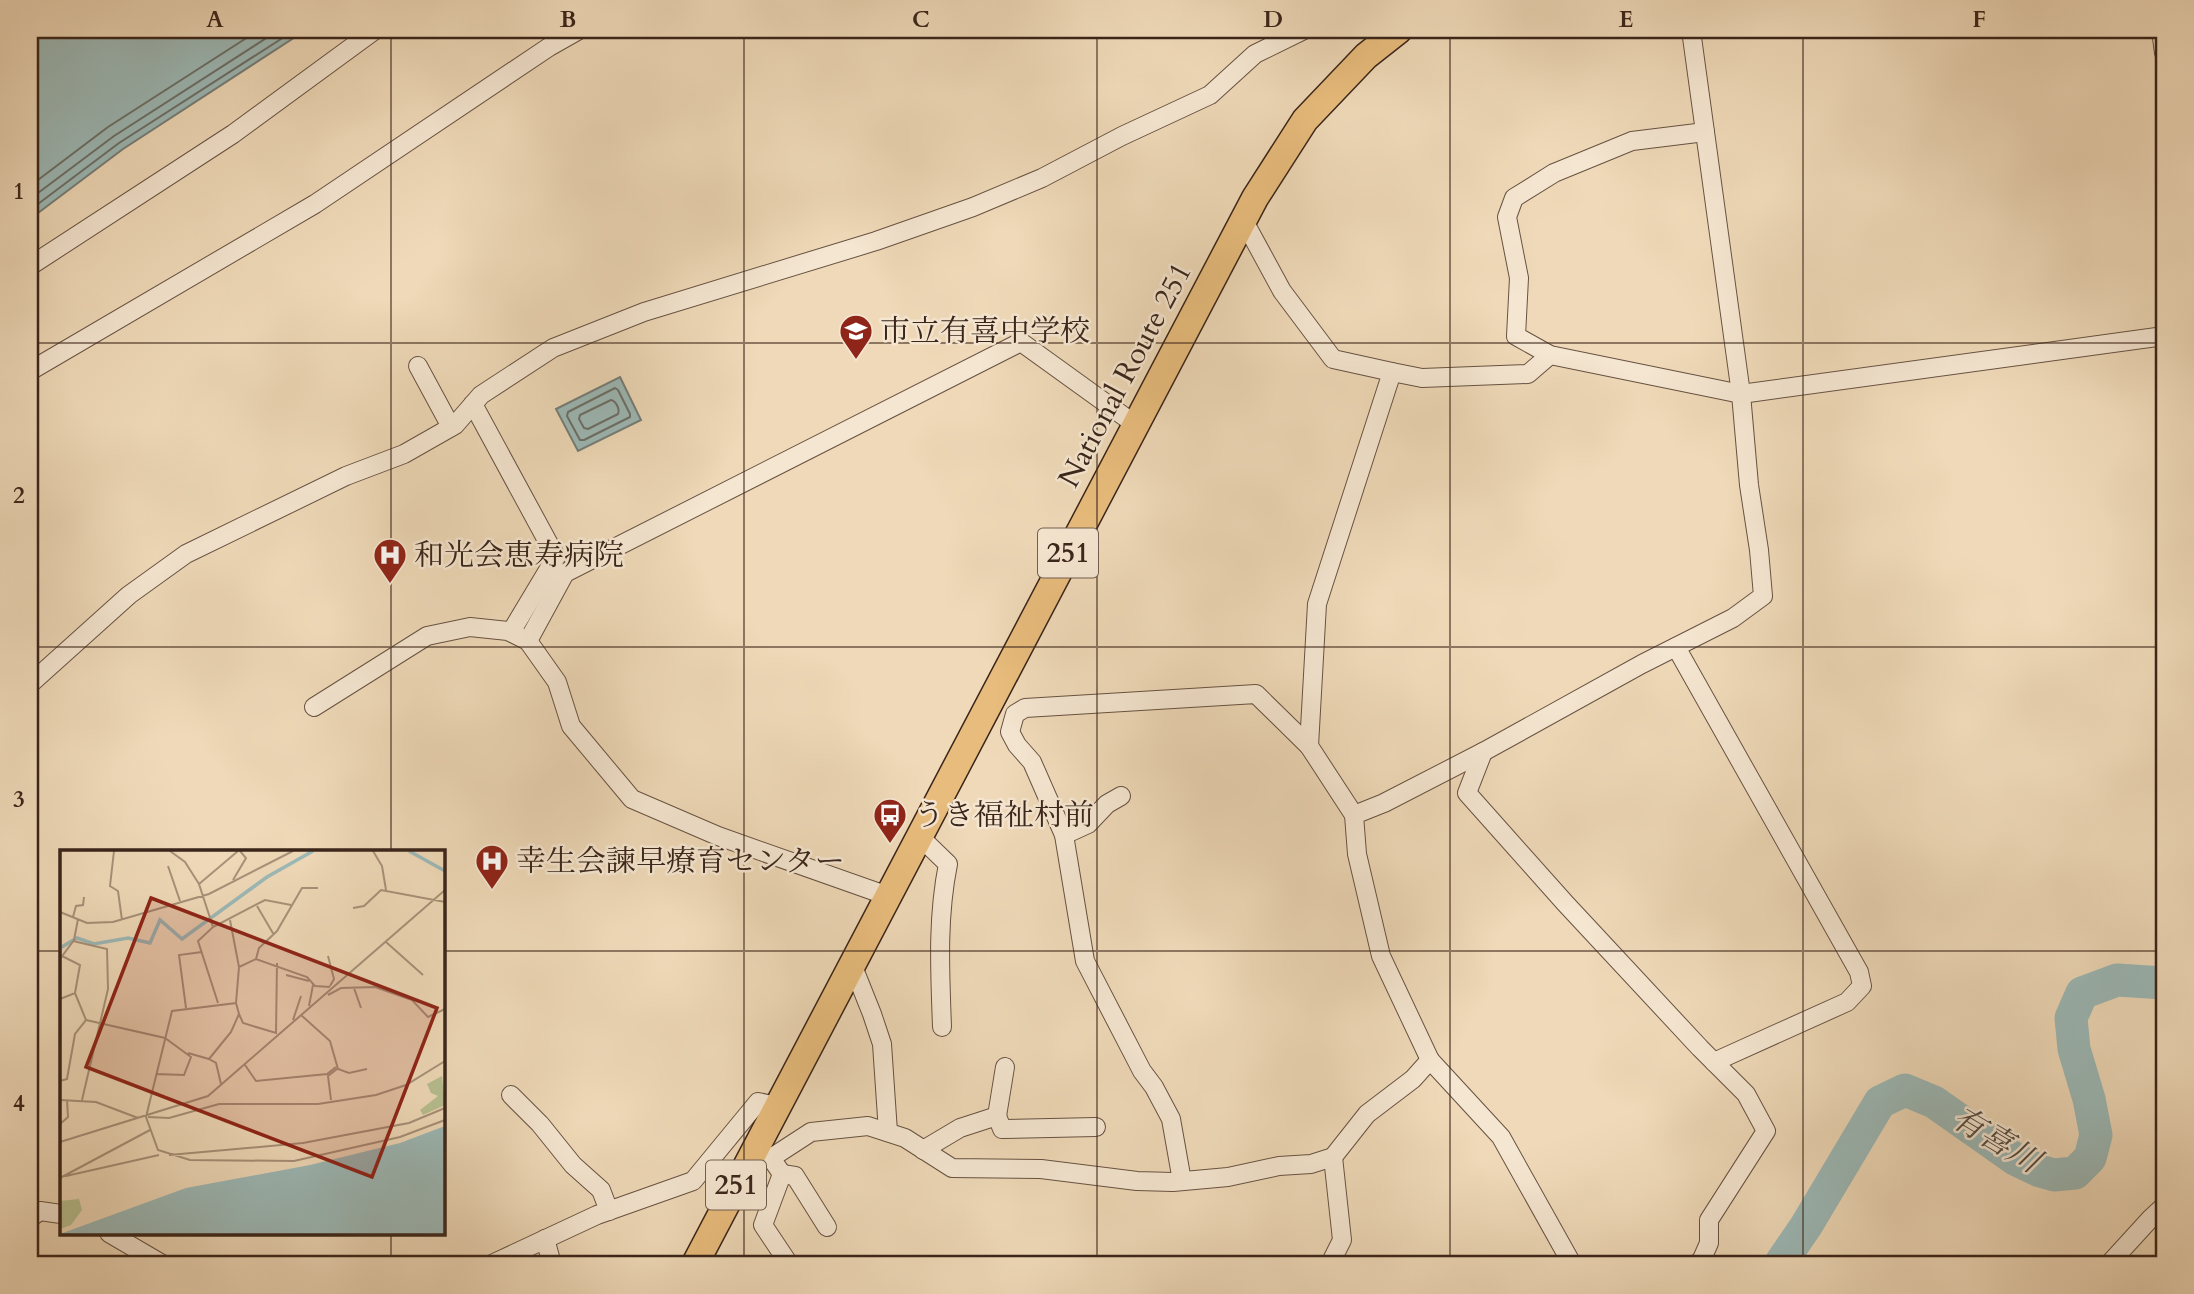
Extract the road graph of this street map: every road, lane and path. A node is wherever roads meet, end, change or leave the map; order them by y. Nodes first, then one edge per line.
1 (375, 30) edge
2 (579, 30) edge
3 (1304, 30) edge
4 (1399, 30) edge
5 (1691, 30) edge
6 (2161, 30) edge
7 (2164, 53) edge
8 (1705, 132) junction
9 (1244, 221) junction
10 (30, 266) edge
11 (2164, 336) edge
12 (1550, 355) junction
13 (418, 366) dead end
14 (30, 371) edge
15 (1392, 372) junction
16 (1741, 394) junction
17 (473, 404) junction
18 (1136, 425) junction
19 (451, 427) junction
20 (511, 632) junction
21 (528, 641) junction
22 (1676, 647) junction
23 (30, 684) edge
24 (314, 707) dead end
25 (1309, 746) junction
26 (1483, 752) junction
27 (1121, 796) dead end
28 (1354, 816) junction
29 (1064, 835) junction
30 (919, 836) junction
31 (888, 896) junction
32 (852, 964) junction
33 (942, 1027) dead end
34 (1430, 1060) junction
35 (1714, 1062) junction
36 (1005, 1067) dead end
37 (511, 1095) dead end
38 (777, 1106) junction
39 (997, 1116) junction
40 (1096, 1127) dead end
41 (888, 1132) junction
42 (923, 1150) junction
43 (763, 1153) junction
44 (1332, 1157) junction
45 (782, 1174) junction
46 (1182, 1181) junction
47 (2164, 1206) edge
48 (609, 1211) junction
49 (60, 1214) edge
50 (30, 1218) edge
51 (827, 1227) dead end
52 (111, 1234) edge
53 (545, 1239) junction
54 (1702, 1263) edge
55 (162, 1264) edge
56 (492, 1264) edge
57 (552, 1264) edge
58 (695, 1264) edge
59 (789, 1264) edge
60 (1330, 1264) edge
61 (1572, 1264) edge
62 (2109, 1264) edge

1 - 10 street
2 - 14 street
3 - 17 street
4 - 9 highway, National Route 251 / 251
5 - 8 street
6 - 7 street
8 - 12 street
8 - 16 street
9 - 15 street
9 - 18 highway, National Route 251 / 251
11 - 16 street
12 - 15 street
12 - 16 street
13 - 19 street
15 - 25 street
16 - 22 street
17 - 19 street
17 - 20 street
18 - 21 street
18 - 30 highway, National Route 251 / 251
19 - 23 street
20 - 21 street
20 - 24 street
21 - 31 street
22 - 26 street
22 - 35 street
25 - 28 street
25 - 29 street
26 - 28 street
26 - 35 street
27 - 29 street
28 - 34 street
29 - 46 street
30 - 31 highway, National Route 251 / 251
30 - 33 street
31 - 32 highway, National Route 251 / 251
32 - 38 highway, National Route 251 / 251
32 - 41 street
34 - 44 street
34 - 61 street
35 - 54 street
36 - 39 street
37 - 48 street
38 - 43 highway, National Route 251 / 251
38 - 48 street
39 - 40 street
39 - 42 street
41 - 42 street
41 - 43 street
42 - 46 street
43 - 45 street
43 - 58 highway, National Route 251 / 251
44 - 46 street
44 - 60 street
45 - 51 street
45 - 59 street
47 - 62 street
48 - 53 street
49 - 50 street
52 - 55 street
53 - 56 street
53 - 57 street

